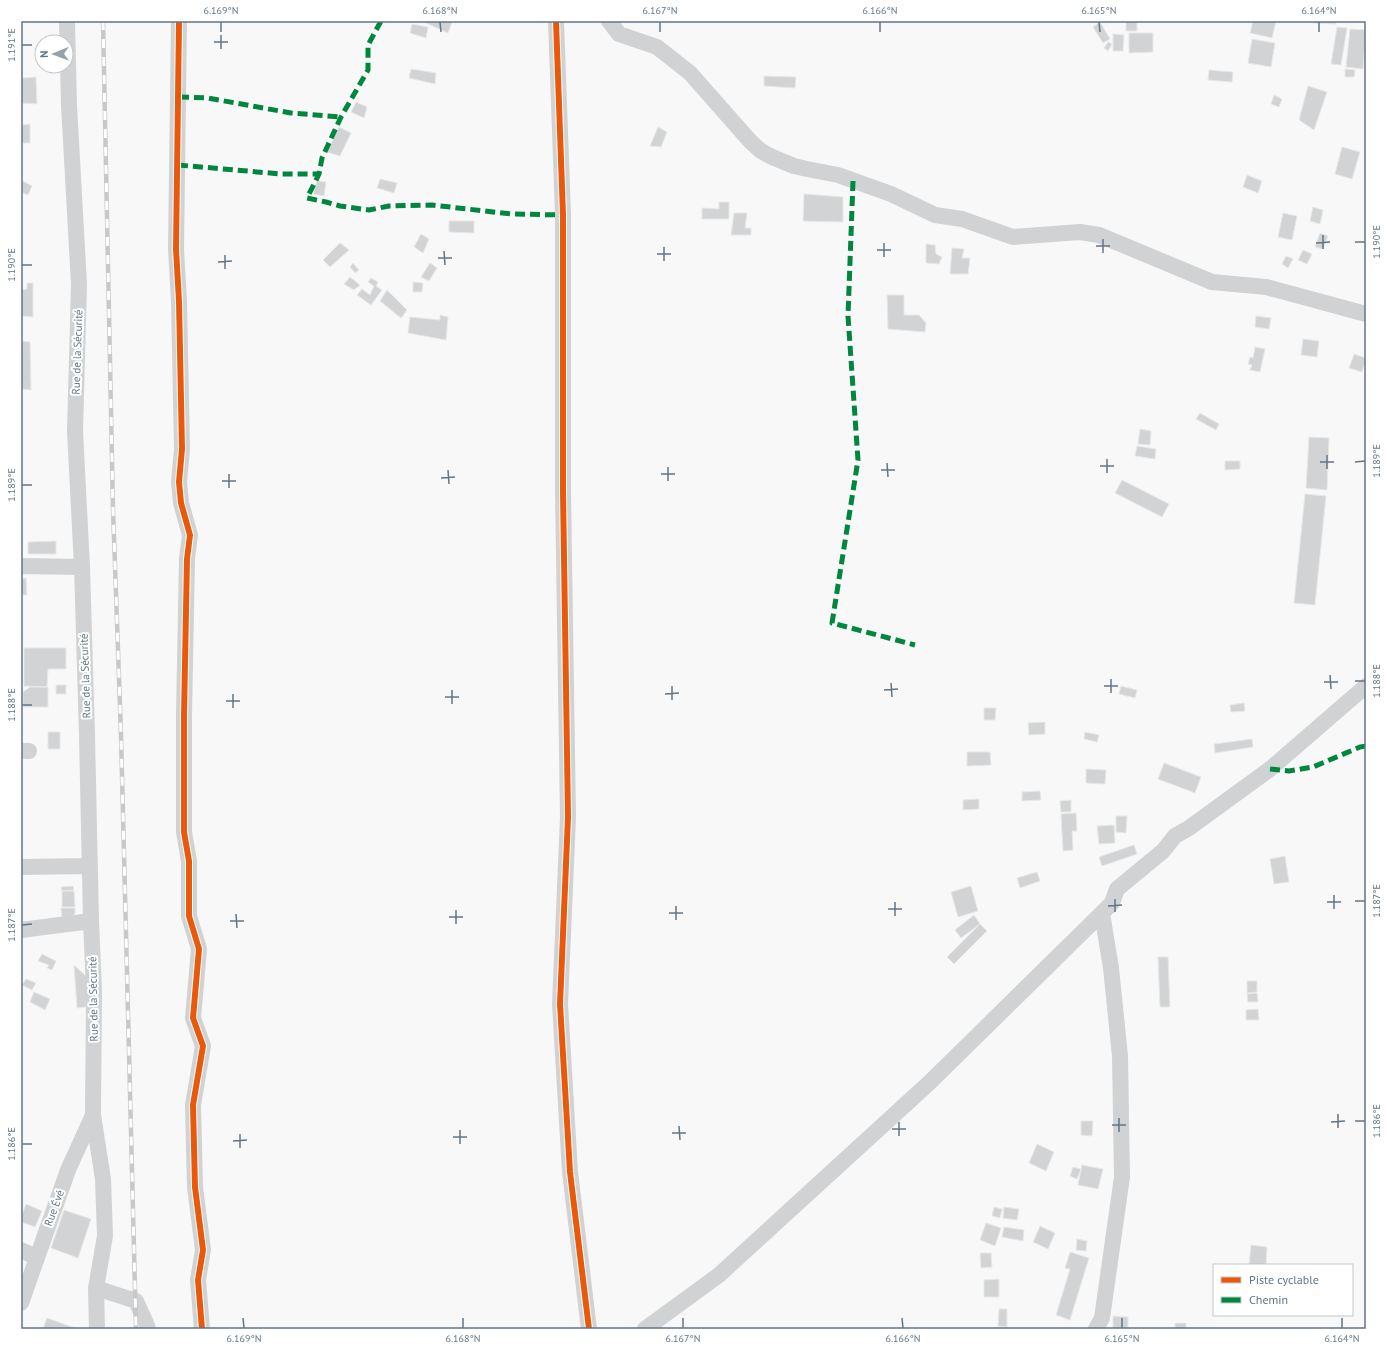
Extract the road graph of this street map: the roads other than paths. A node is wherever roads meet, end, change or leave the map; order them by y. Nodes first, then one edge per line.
1 (67, 21) edge
2 (179, 21) edge
3 (556, 21) edge
4 (609, 21) edge
5 (1366, 314) edge
6 (21, 566) edge
7 (82, 567) junction
8 (1366, 686) edge
9 (90, 866) junction
10 (21, 867) edge
11 (1102, 913) junction
12 (91, 920) junction
13 (21, 930) edge
14 (93, 1116) junction
15 (21, 1250) edge
16 (36, 1259) junction
17 (96, 1288) junction
18 (21, 1303) edge
19 (97, 1329) edge
20 (148, 1329) edge
21 (202, 1329) edge
22 (589, 1329) edge
23 (645, 1329) edge
24 (1096, 1329) edge

1 - 7 street, Rue de la Sécurité
2 - 21 street
3 - 22 street
4 - 5 street
6 - 7 street
7 - 9 street, Rue de la Sécurité
8 - 11 street
9 - 10 street
9 - 12 street, Rue de la Sécurité
11 - 23 street
11 - 24 street
12 - 13 street
12 - 14 street, Rue de la Sécurité
14 - 16 street, Rue Évé
14 - 17 street, Rue de la Sécurité
15 - 16 street
16 - 18 street, Rue Évé
17 - 19 street, Rue de la Sécurité
17 - 20 street

